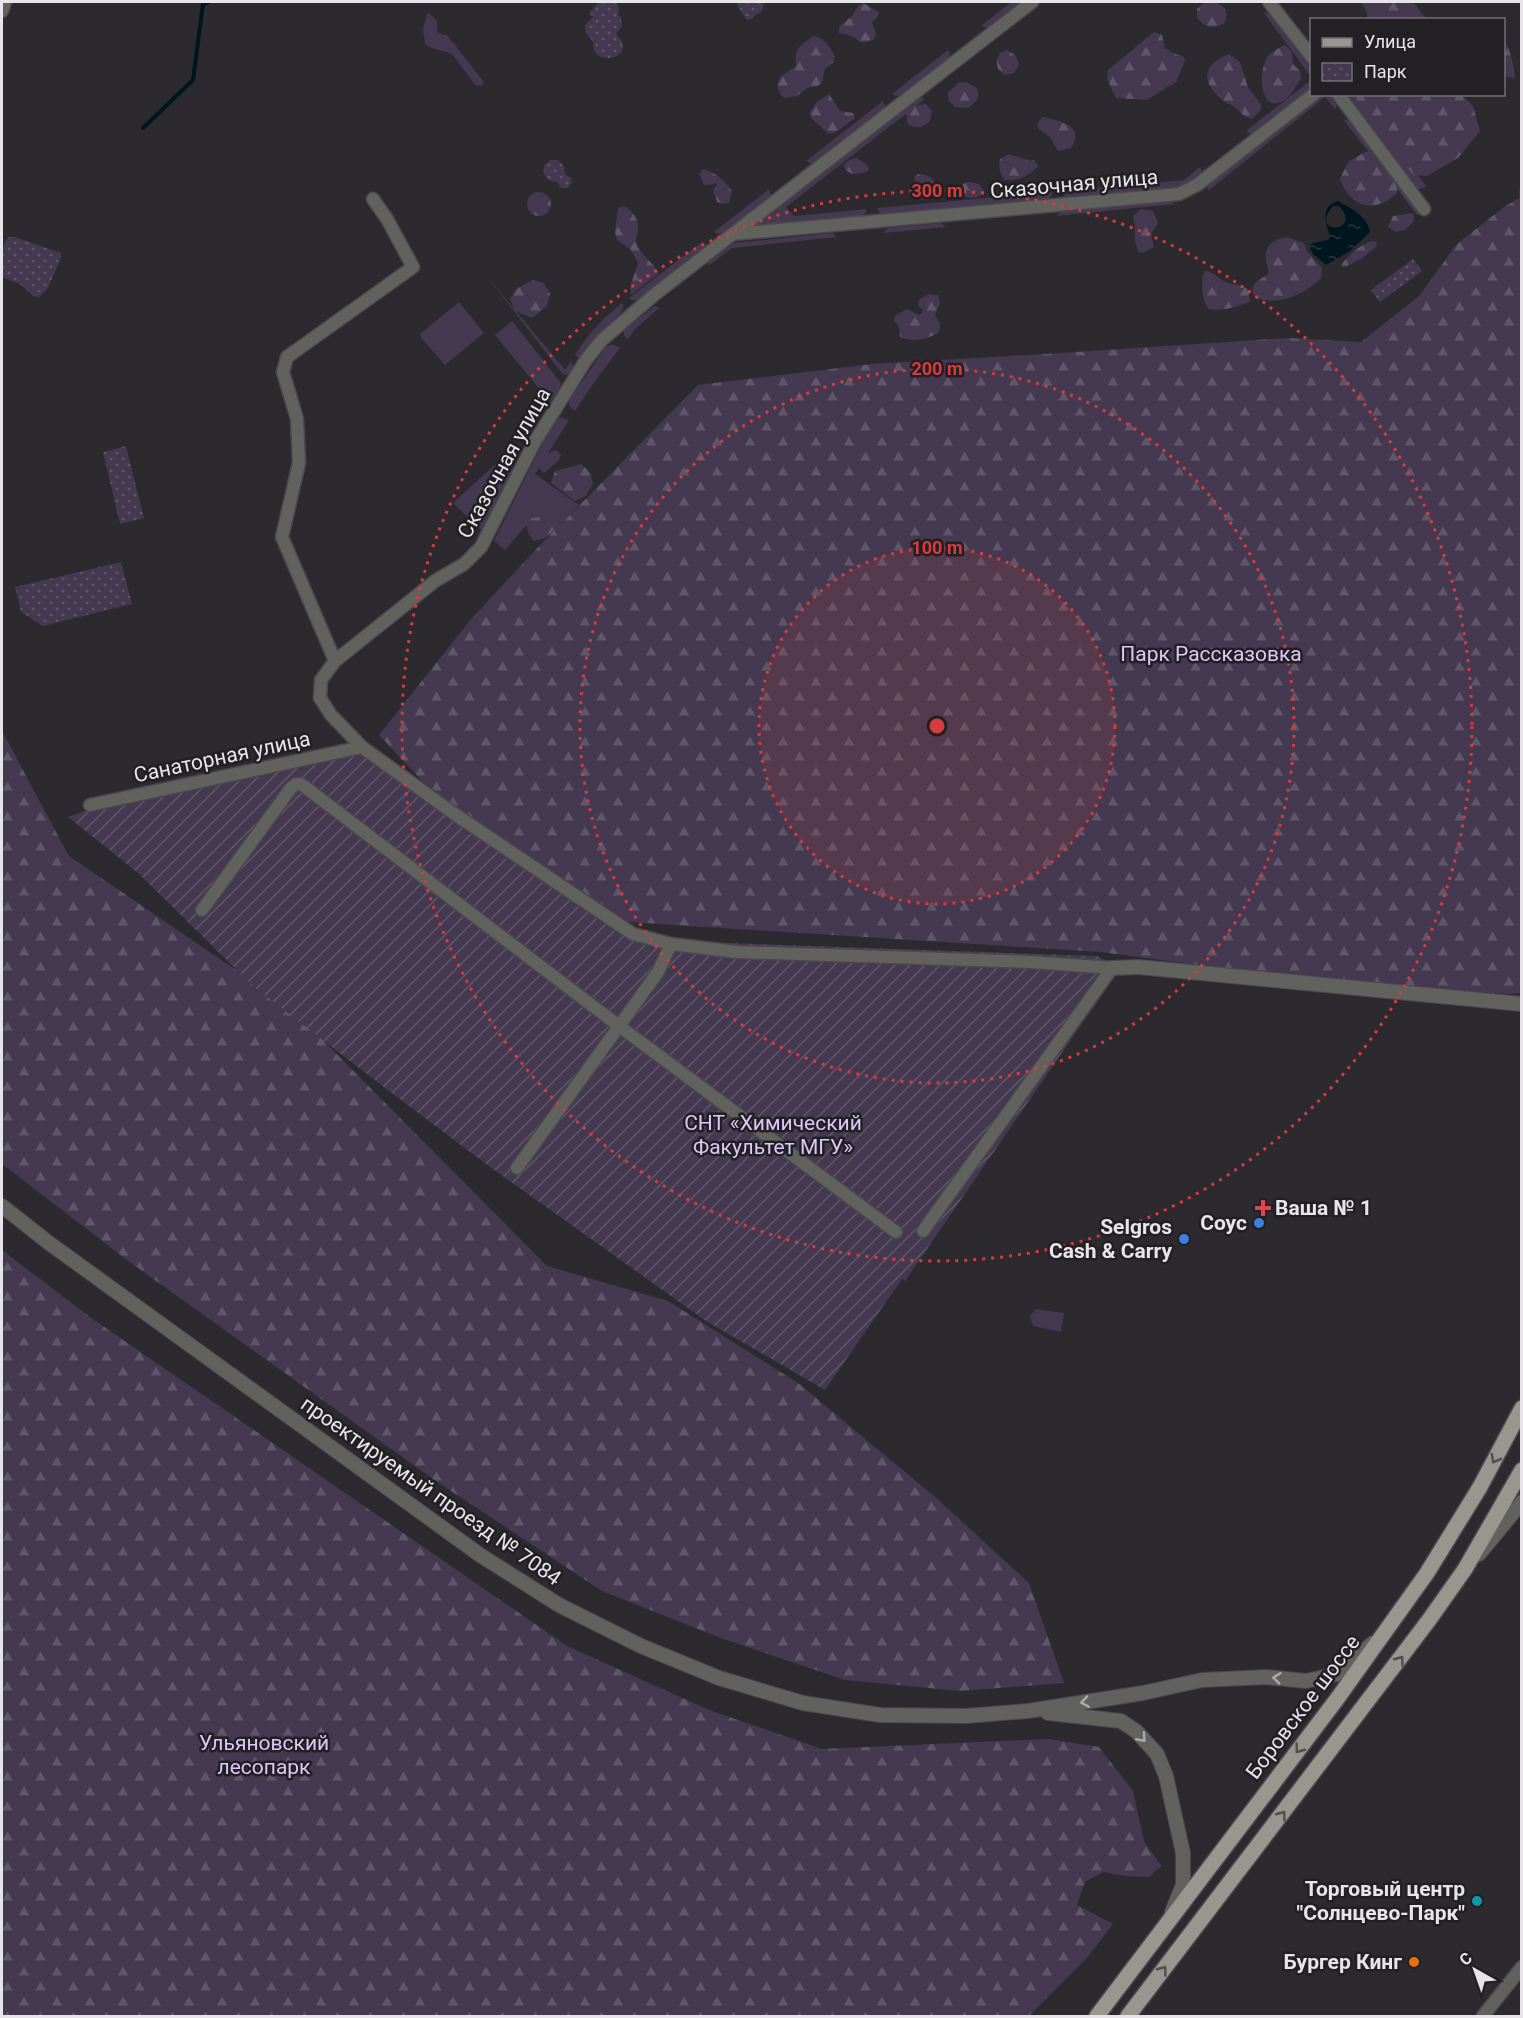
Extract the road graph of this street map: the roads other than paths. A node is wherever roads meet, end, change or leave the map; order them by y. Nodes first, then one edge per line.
1 (5, 2) edge
2 (1032, 2) edge
3 (1269, 2) edge
4 (2, 11) edge
5 (1310, 56) edge
6 (1311, 96) edge
7 (1339, 96) edge
8 (373, 199) dead end
9 (1424, 209) dead end
10 (733, 234) junction
11 (335, 661) junction
12 (362, 747) junction
13 (90, 805) dead end
14 (202, 910) dead end
15 (671, 944) junction
16 (1112, 968) junction
17 (1518, 1006) edge
18 (619, 1026) junction
19 (517, 1168) dead end
20 (2, 1206) edge
21 (923, 1231) dead end
22 (896, 1232) dead end
23 (1521, 1407) edge
24 (1521, 1470) edge
25 (1521, 1502) edge
26 (1465, 1569) junction
27 (1384, 1634) junction
28 (1028, 1711) junction
29 (1167, 1924) junction
30 (1521, 1967) edge
31 (1097, 2016) edge
32 (1128, 2016) edge
33 (1483, 2016) edge

1 - 4 street
2 - 10 street, Сказочная улица
3 - 5 street
6 - 10 street, Сказочная улица
7 - 9 street
8 - 11 street
10 - 11 street, Сказочная улица
11 - 12 street
12 - 13 street, Санаторная улица
12 - 15 street
14 - 18 street
15 - 16 street
15 - 18 street
16 - 17 street
16 - 21 street
18 - 19 street
18 - 22 street
20 - 28 street, проектируемый проезд № 7084
23 -> 27 main road, Боровское шоссе
24 - 26 main road
25 - 26 street
32 -> 26 main road
27 -> 28 street, проектируемый проезд № 7084
27 -> 29 main road, Боровское шоссе
28 -> 29 street, проектируемый проезд № 7084
29 - 31 main road, Боровское шоссе
30 - 33 street

